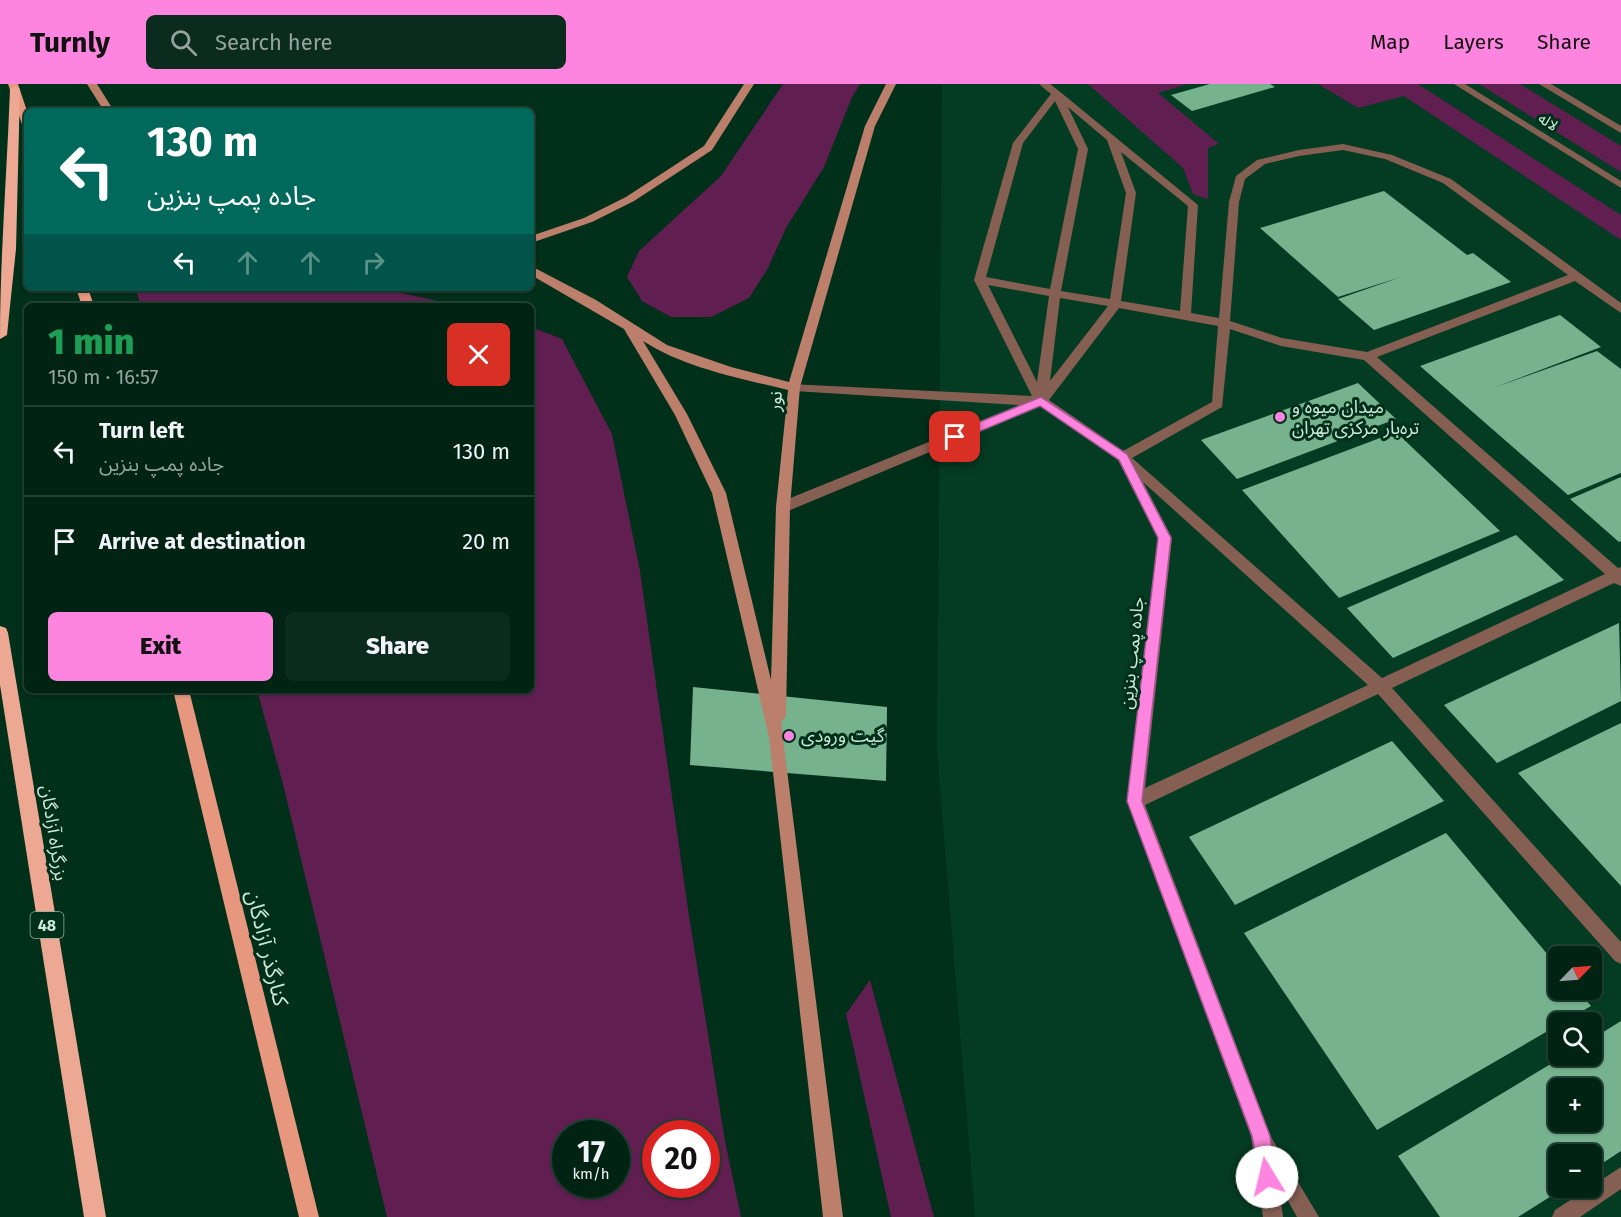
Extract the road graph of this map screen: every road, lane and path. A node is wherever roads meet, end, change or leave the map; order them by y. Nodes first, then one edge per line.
1 (92, 84) edge
2 (749, 84) edge
3 (891, 84) edge
4 (1044, 84) edge
5 (1459, 84) edge
6 (1544, 84) edge
7 (14, 86) edge
8 (1056, 93) junction
9 (107, 108) edge
10 (24, 115) edge
11 (1621, 130) edge
12 (1112, 139) junction
13 (1621, 185) edge
14 (534, 239) edge
15 (534, 272) edge
16 (1576, 276) junction
17 (980, 280) junction
18 (1054, 294) junction
19 (1115, 305) junction
20 (1621, 309) edge
21 (1185, 316) junction
22 (1224, 323) junction
23 (630, 329) junction
24 (0, 335) edge
25 (1368, 356) junction
26 (794, 387) junction
27 (1041, 401) junction
28 (1123, 457) junction
29 (783, 507) junction
30 (1619, 576) edge
31 (0, 633) edge
32 (1381, 687) junction
33 (182, 693) edge
34 (777, 737) junction
35 (1135, 801) junction
36 (1621, 955) edge
37 (1261, 1136) junction
38 (1621, 1177) edge
39 (94, 1217) edge
40 (309, 1217) edge
41 (833, 1217) edge
42 (1273, 1217) edge
43 (1309, 1217) edge
44 (1562, 1217) edge

1 - 9 main road
2 - 14 main road
3 - 26 main road, نور
4 - 8 street
5 - 13 street, لاله
6 - 11 street, لاله
7 - 10 main road
7 - 24 highway
8 - 12 street
8 - 17 street
8 - 18 street
12 - 19 street
12 - 21 street
15 - 23 main road
16 - 20 street
16 - 22 street
16 - 25 street
17 - 18 street
17 - 27 street
18 - 19 street
18 - 27 street
19 - 21 street
19 - 27 street
21 - 22 street
22 - 25 street
22 - 28 street
23 - 26 main road
23 - 34 main road
25 - 30 street
26 - 27 street
26 - 29 main road, نور
27 - 28 street, جاده پمپ بنزین
27 - 29 street
28 - 32 street
28 - 35 street, جاده پمپ بنزین
29 - 34 main road, نور
30 - 32 street
31 - 39 highway, بزرگراه آزادگان / 48
32 - 35 street
32 - 36 street
33 - 40 main road, کنارگذر آزادگان
34 - 41 main road
35 - 37 street, جاده پمپ بنزین
37 - 42 street, جاده پمپ بنزین
37 - 43 street
38 - 44 street

